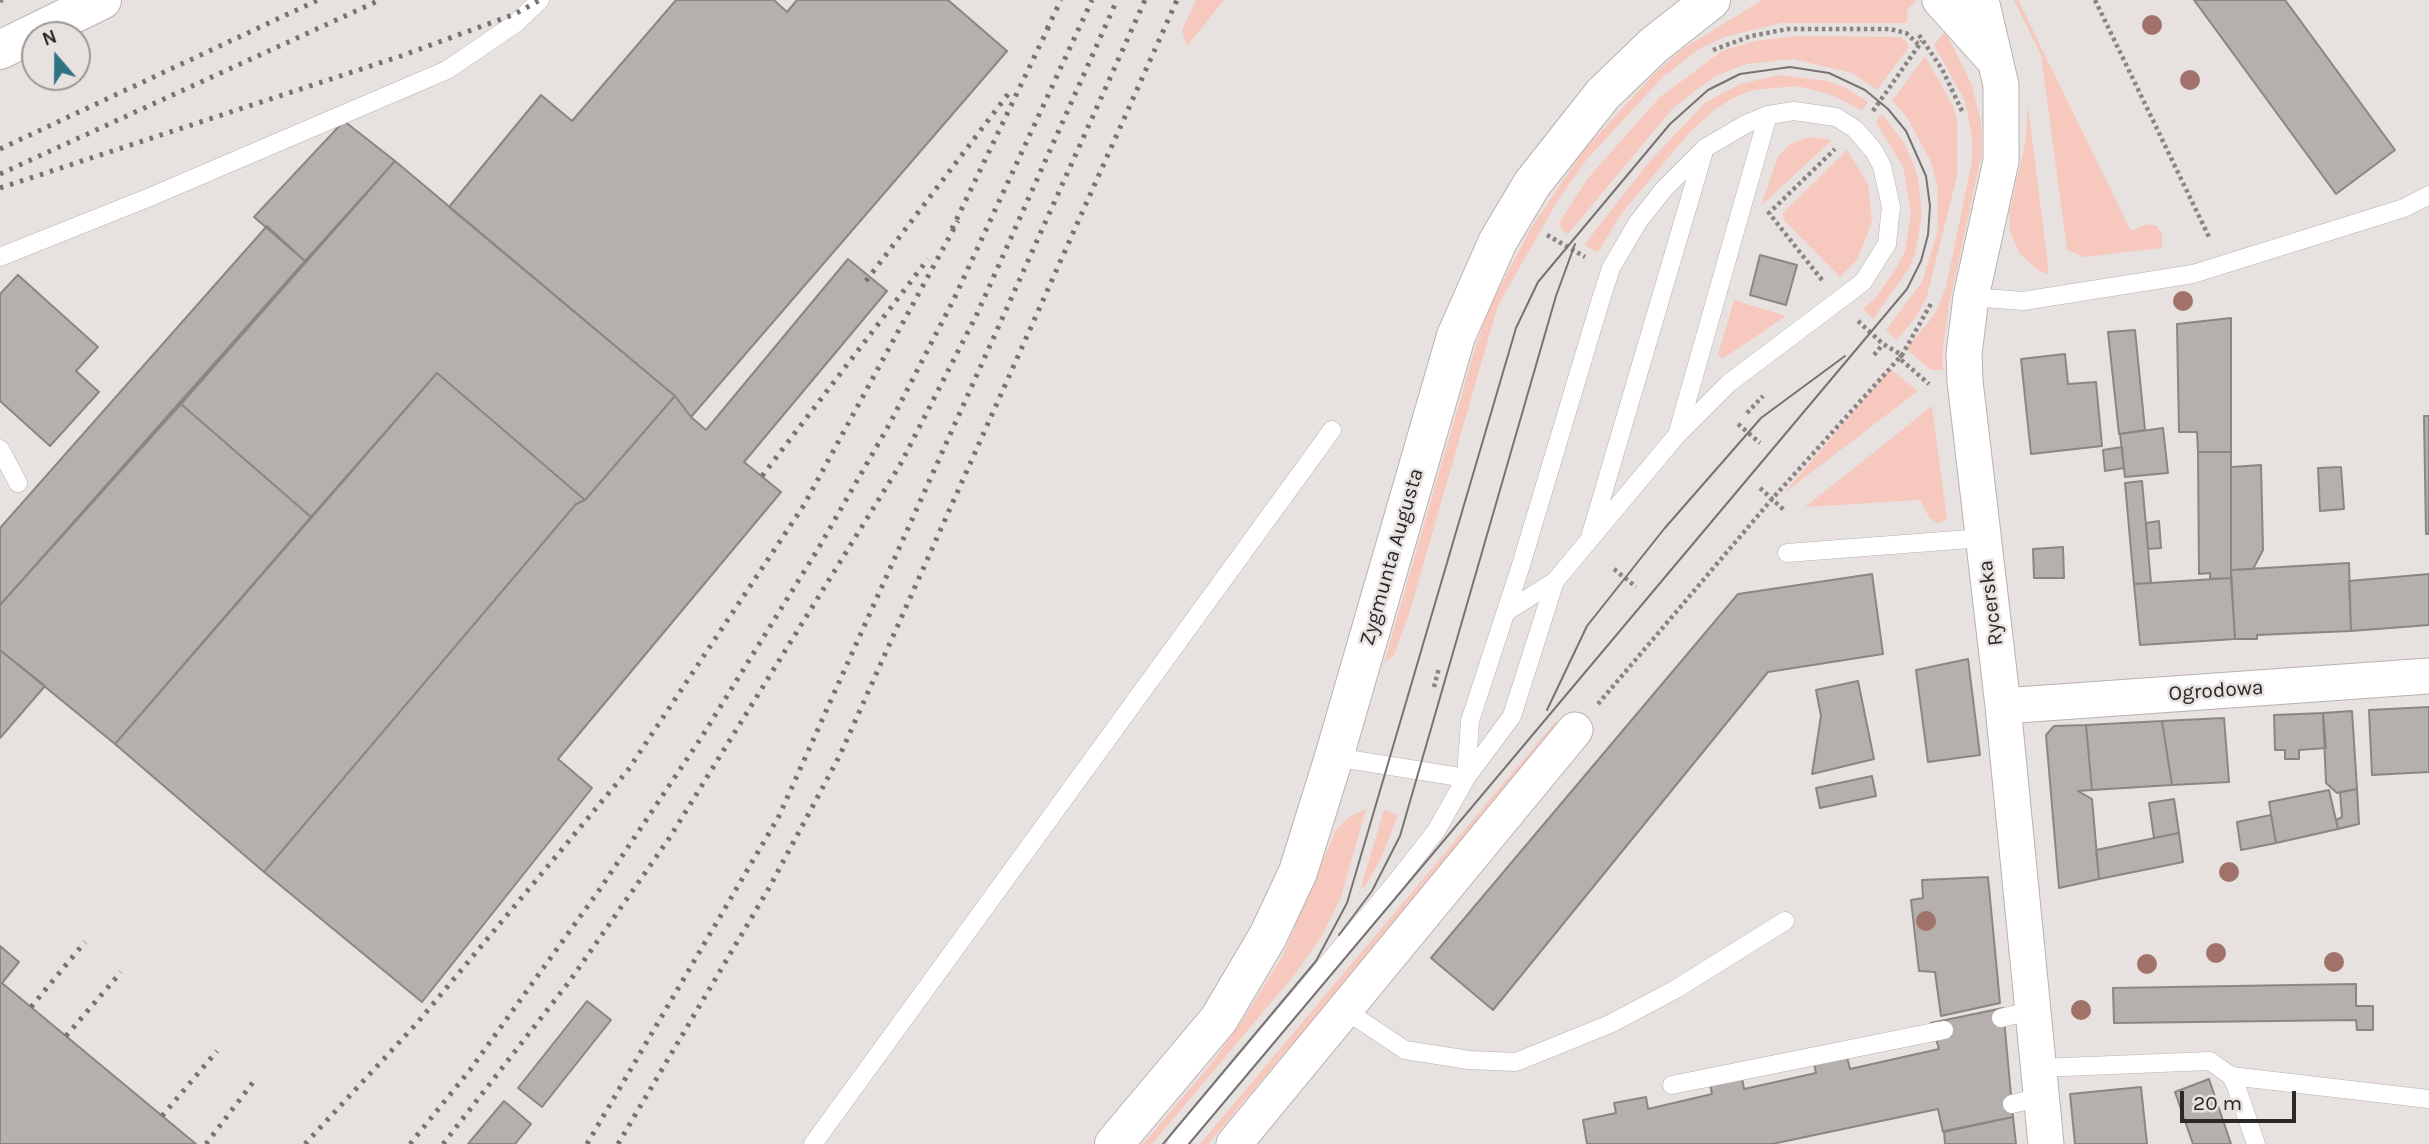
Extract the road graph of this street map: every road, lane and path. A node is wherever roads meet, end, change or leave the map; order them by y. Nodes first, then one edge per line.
1 (102, 0) edge
2 (540, 0) edge
3 (1711, 0) edge
4 (1940, 0) edge
5 (1981, 0) edge
6 (2095, 0) edge
7 (1916, 28) dead end
8 (1918, 44) dead end
9 (0, 50) edge
10 (1702, 57) dead end
11 (1997, 64) junction
12 (1768, 116) junction
13 (1964, 123) dead end
14 (1705, 148) junction
15 (2429, 195) edge
16 (1553, 226) dead end
17 (1540, 247) dead end
18 (2216, 250) dead end
19 (0, 257) edge
20 (1936, 291) dead end
21 (1971, 296) junction
22 (1883, 344) dead end
23 (1874, 355) dead end
24 (1738, 424) dead end
25 (1332, 430) dead end
26 (1677, 435) junction
27 (1760, 443) dead end
28 (0, 449) edge
29 (18, 483) dead end
30 (1760, 488) dead end
31 (1772, 499) junction
32 (1785, 511) dead end
33 (1983, 538) junction
34 (1589, 540) junction
35 (1787, 553) dead end
36 (1614, 569) dead end
37 (1555, 580) junction
38 (1636, 587) dead end
39 (1506, 612) junction
40 (1439, 668) dead end
41 (2429, 676) edge
42 (1434, 687) dead end
43 (2003, 706) junction
44 (1576, 730) joint
45 (1334, 757) junction
46 (1466, 778) junction
47 (1785, 921) dead end
48 (1345, 1010) junction
49 (1944, 1030) dead end
50 (2231, 1076) junction
51 (1672, 1085) dead end
52 (2031, 1090) junction
53 (2429, 1099) edge
54 (813, 1144) edge
55 (1114, 1144) edge
56 (1175, 1144) edge
57 (1234, 1144) edge
58 (2046, 1144) edge
59 (2256, 1144) edge

1 - 9 street
2 - 19 lane
3 - 45 street, Zygmunta Augusta
4 - 11 street
5 - 11 street, Rycerska
6 - 18 path
7 - 13 path
8 - 10 path
11 - 21 street, Rycerska
12 - 14 lane
12 - 26 lane
12 - 26 lane
14 - 34 lane
14 - 39 lane
15 - 21 lane
16 - 17 path
20 - 31 path
21 - 33 street, Rycerska
22 - 23 path
24 - 27 path
25 - 54 lane
26 - 34 lane
28 - 29 lane
30 - 31 path
31 - 32 path
31 - 44 path
33 - 35 lane
33 - 43 street, Rycerska
34 - 37 lane
36 - 38 path
37 - 39 lane
37 - 46 lane
39 - 46 lane
40 - 42 path
41 - 43 street, Ogrodowa
43 - 52 street, Rycerska
44 - 48 street
45 - 46 lane
45 - 55 street, Zygmunta Augusta
46 - 56 lane
47 - 48 lane
48 - 57 street
49 - 51 lane
50 - 52 lane
50 - 53 lane
50 - 59 lane
52 - 58 street, Rycerska

